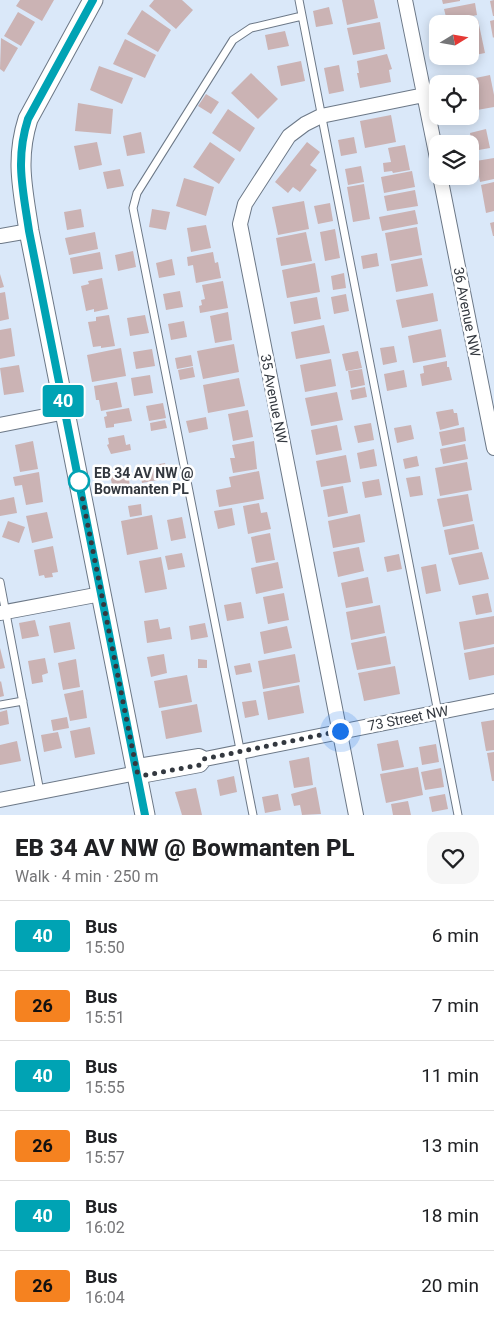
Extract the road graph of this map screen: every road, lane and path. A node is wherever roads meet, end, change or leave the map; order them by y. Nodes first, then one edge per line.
1 (93, 0) edge
2 (299, 0) edge
3 (405, 0) edge
4 (302, 16) junction
5 (424, 95) junction
6 (321, 116) junction
7 (432, 135) edge
8 (442, 185) edge
9 (29, 231) junction
10 (0, 236) edge
11 (66, 412) junction
12 (0, 425) edge
13 (494, 448) edge
14 (0, 582) edge
15 (101, 594) junction
16 (3, 612) edge
17 (23, 701) junction
18 (494, 701) edge
19 (0, 705) edge
20 (437, 712) junction
21 (340, 731) junction
22 (240, 752) junction
23 (137, 772) junction
24 (40, 792) junction
25 (0, 800) edge
26 (145, 815) edge
27 (252, 815) edge
28 (356, 815) edge
29 (458, 815) edge

1 - 9 street
2 - 4 lane
3 - 5 street
4 - 6 lane
4 - 22 lane
5 - 6 street, 35 Avenue NW
5 - 7 street
6 - 20 lane
6 - 21 street, 35 Avenue NW
8 - 13 street, 36 Avenue NW
9 - 10 street
9 - 11 street
11 - 12 street
11 - 15 street
14 - 16 lane
15 - 16 street
15 - 23 street
16 - 17 lane
17 - 19 lane
17 - 24 lane
18 - 20 street, 73 Street NW
20 - 21 street, 73 Street NW
20 - 29 lane
21 - 22 street, 73 Street NW
21 - 28 street, 35 Avenue NW
22 - 23 street, 73 Street NW
22 - 27 lane
23 - 24 street, 73 Street NW
23 - 26 street
24 - 25 street, 73 Street NW

